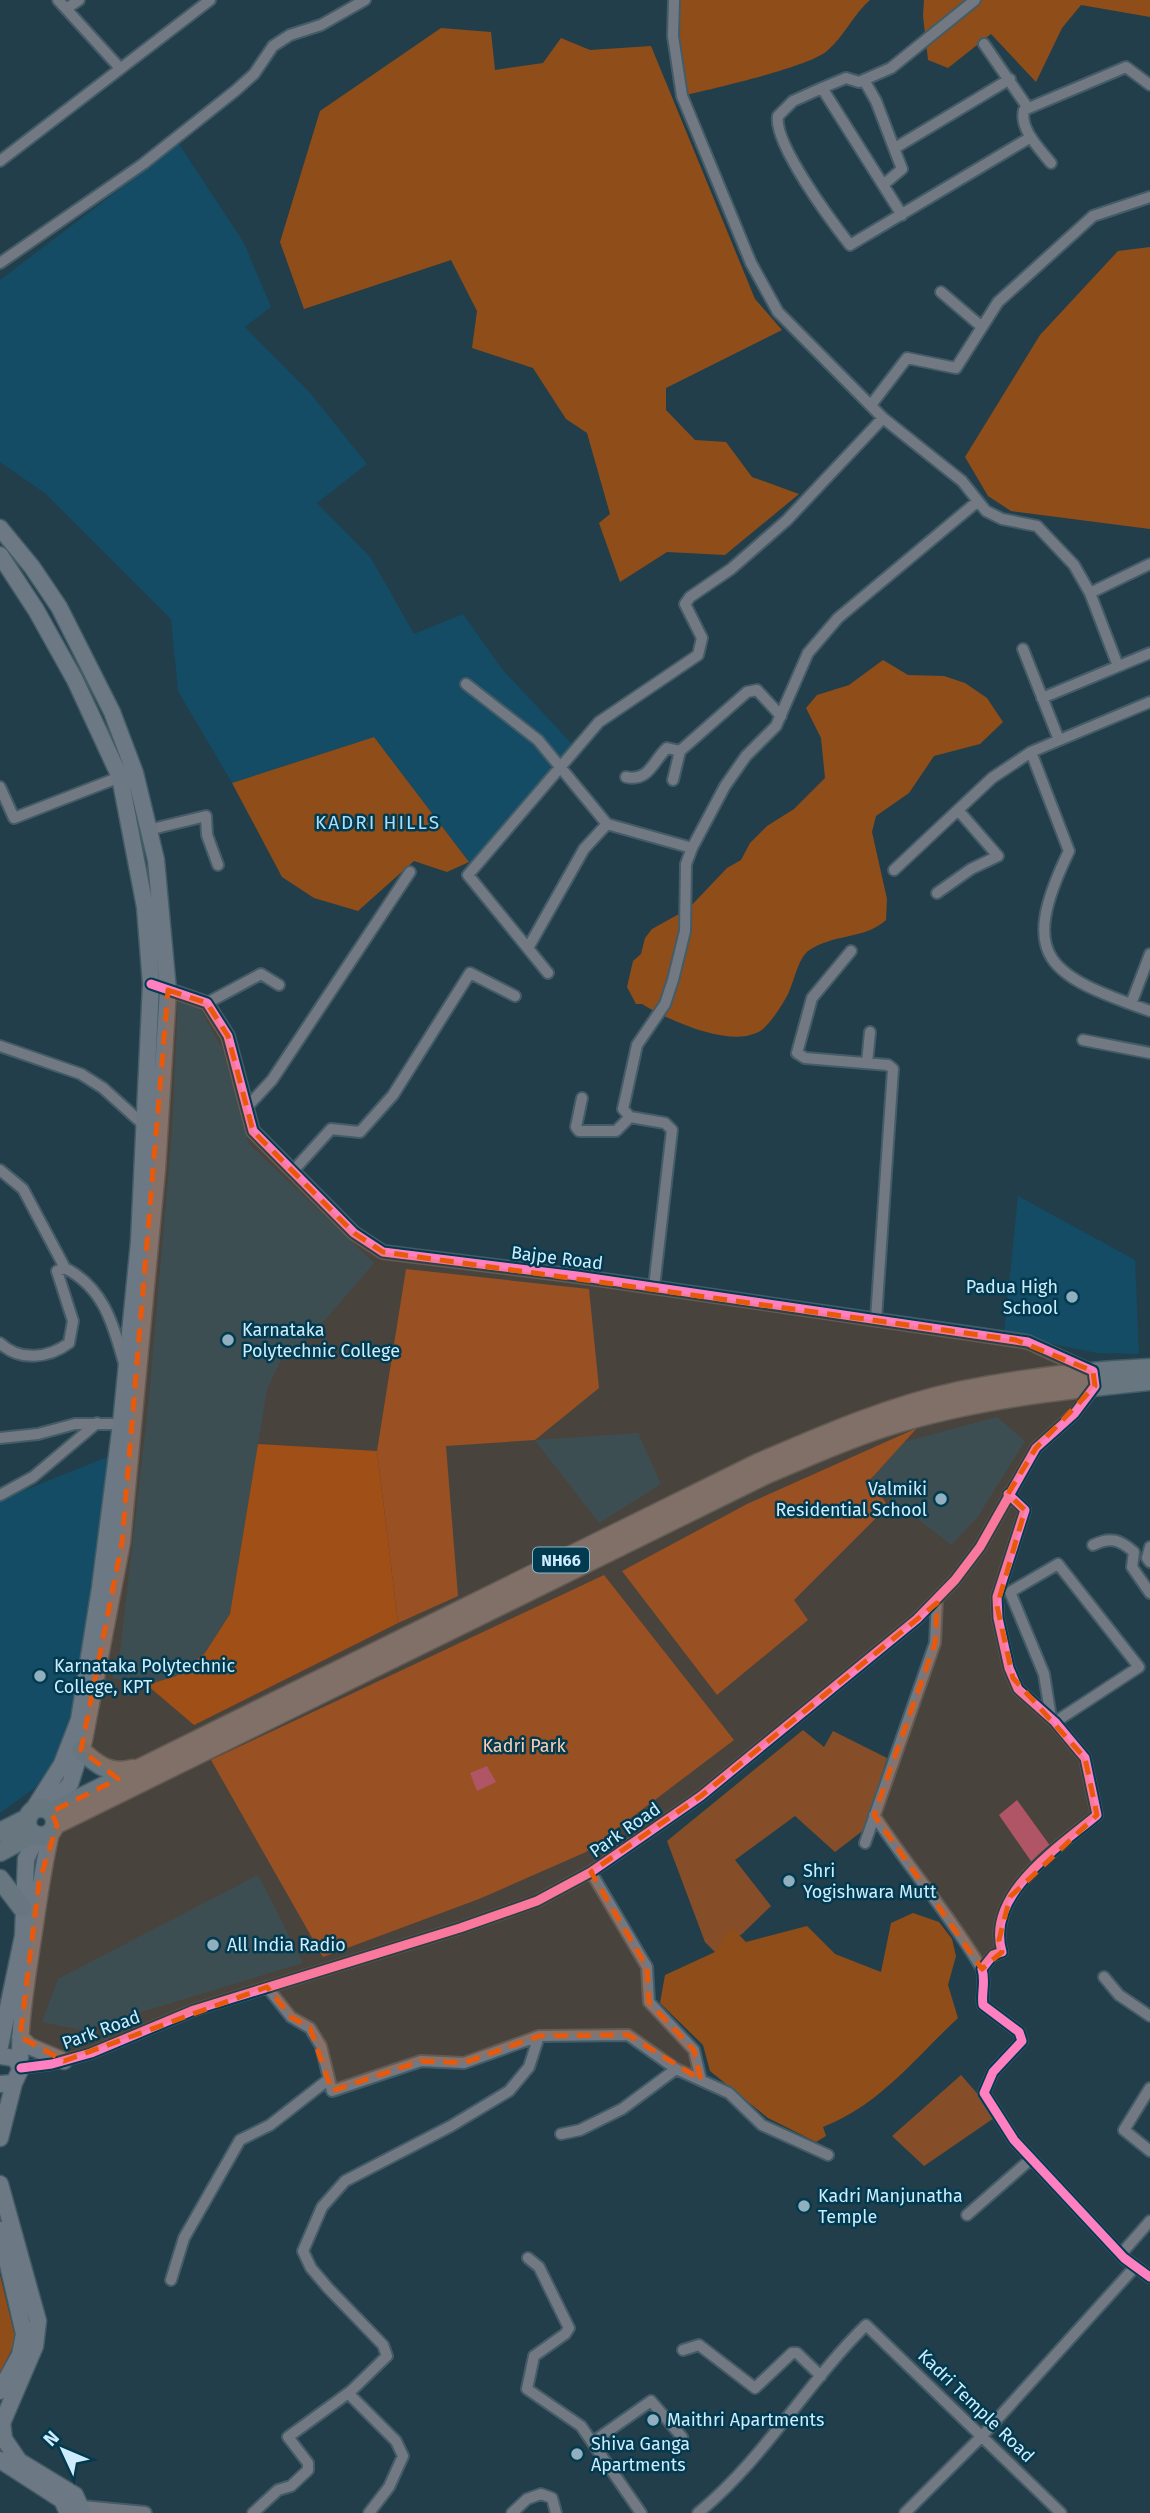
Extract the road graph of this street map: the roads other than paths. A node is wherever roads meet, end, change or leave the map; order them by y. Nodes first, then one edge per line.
1 (58, 0) edge
2 (79, 0) edge
3 (210, 0) edge
4 (365, 0) edge
5 (674, 0) edge
6 (975, 0) edge
7 (66, 9) junction
8 (984, 44) dead end
9 (119, 67) junction
10 (1010, 79) junction
11 (864, 80) junction
12 (1150, 85) edge
13 (822, 88) junction
14 (1028, 108) junction
15 (1031, 137) junction
16 (895, 148) junction
17 (0, 161) edge
18 (1051, 163) dead end
19 (883, 185) junction
20 (1150, 197) edge
21 (901, 215) junction
22 (0, 263) edge
23 (941, 292) dead end
24 (982, 327) junction
25 (871, 405) junction
26 (883, 418) junction
27 (978, 501) junction
28 (0, 528) edge
29 (0, 555) edge
30 (1150, 564) edge
31 (1090, 593) junction
32 (1023, 649) dead end
33 (1150, 653) edge
34 (1118, 666) junction
35 (466, 684) dead end
36 (1042, 698) junction
37 (1150, 702) edge
38 (780, 716) junction
39 (1059, 740) junction
40 (680, 751) junction
41 (1031, 752) junction
42 (560, 764) junction
43 (120, 777) junction
44 (626, 777) dead end
45 (673, 780) dead end
46 (0, 788) edge
47 (958, 810) junction
48 (607, 824) junction
49 (148, 830) junction
50 (692, 848) junction
51 (218, 864) dead end
52 (894, 870) dead end
53 (410, 872) dead end
54 (937, 893) dead end
55 (528, 948) junction
56 (850, 951) dead end
57 (1150, 954) edge
58 (548, 973) dead end
59 (151, 984) junction
60 (279, 985) dead end
61 (168, 990) junction
62 (515, 996) dead end
63 (207, 1003) junction
64 (1130, 1004) junction
65 (1150, 1011) edge
66 (870, 1032) dead end
67 (1083, 1040) dead end
68 (0, 1046) edge
69 (1150, 1053) edge
70 (867, 1063) junction
71 (582, 1098) dead end
72 (247, 1107) junction
73 (629, 1117) junction
74 (145, 1126) junction
75 (0, 1170) edge
76 (293, 1171) junction
77 (65, 1268) junction
78 (654, 1287) junction
79 (876, 1319) junction
80 (0, 1343) edge
81 (1150, 1368) edge
82 (1094, 1379) junction
83 (1150, 1381) edge
84 (130, 1382) junction
85 (97, 1423) junction
86 (121, 1424) junction
87 (0, 1438) edge
88 (1008, 1494) junction
89 (0, 1495) edge
90 (1093, 1545) dead end
91 (1150, 1548) edge
92 (1150, 1562) edge
93 (1150, 1593) edge
94 (937, 1599) junction
95 (1053, 1720) junction
96 (82, 1728) junction
97 (81, 1750) junction
98 (144, 1766) junction
99 (874, 1815) junction
100 (42, 1822) junction
101 (0, 1832) edge
102 (865, 1843) dead end
103 (0, 1852) edge
104 (591, 1872) junction
105 (0, 1878) edge
106 (22, 1908) junction
107 (982, 1969) junction
108 (1104, 1978) dead end
109 (267, 1987) junction
110 (1150, 2015) edge
111 (539, 2036) junction
112 (20, 2037) junction
113 (0, 2046) edge
114 (0, 2056) edge
115 (64, 2061) junction
116 (676, 2069) junction
117 (14, 2075) edge
118 (329, 2079) junction
119 (701, 2080) junction
120 (1150, 2088) edge
121 (561, 2134) dead end
122 (0, 2138) edge
123 (1150, 2151) edge
124 (828, 2155) dead end
125 (1031, 2159) junction
126 (0, 2184) edge
127 (967, 2215) dead end
128 (1150, 2221) edge
129 (0, 2230) edge
130 (1121, 2254) junction
131 (528, 2258) dead end
132 (1134, 2268) junction
133 (1150, 2277) edge
134 (171, 2280) dead end
135 (683, 2350) dead end
136 (821, 2376) junction
137 (0, 2391) edge
138 (351, 2391) junction
139 (982, 2436) junction
140 (682, 2437) dead end
141 (594, 2441) junction
142 (0, 2460) edge
143 (75, 2509) edge
144 (145, 2513) edge
145 (253, 2513) edge
146 (369, 2513) edge
147 (512, 2513) edge
148 (556, 2513) edge
149 (641, 2513) edge
150 (698, 2513) edge
151 (905, 2513) edge
152 (1061, 2513) edge

1 - 7 street
2 - 7 street
3 - 9 street
4 - 22 street
5 - 25 street
6 - 11 street
7 - 9 street
8 - 10 street
9 - 17 street
10 - 14 street
10 - 16 street
11 - 13 street
11 - 16 street
12 - 14 street
13 - 19 street
13 - 21 street
14 - 15 street
15 - 18 street
15 - 21 street
16 - 19 street
19 - 21 street
20 - 24 street
23 - 24 street
24 - 25 street
25 - 26 street
26 - 27 street
26 - 42 street
27 - 31 street
27 - 38 street
28 - 49 main road
29 - 43 main road
30 - 31 street
31 - 34 street
32 - 36 street
33 - 34 street
34 - 36 street
35 - 42 street
36 - 39 street
37 - 39 street
38 - 40 street
38 - 50 street
39 - 41 street
40 - 44 street
40 - 45 street
41 - 47 street
41 - 64 street
42 - 48 street
42 - 55 street
43 - 46 street
43 - 59 main road
47 - 52 street
47 - 54 street
48 - 50 street
48 - 55 street
49 - 51 street
49 - 61 main road
50 - 73 street
53 - 72 street
55 - 58 street
56 - 70 street
57 - 64 street
59 - 61 street
59 - 74 main road
60 - 63 street
61 - 63 street
61 - 84 main road
62 - 76 street
63 - 72 street, Bajpe Road
64 - 65 street
66 - 70 street
67 - 69 street
68 - 74 street
70 - 79 street
71 - 73 street
72 - 76 street, Bajpe Road
73 - 78 street
74 - 84 main road
75 - 77 street
76 - 78 street, Bajpe Road
77 - 80 street
77 - 84 street
78 - 79 street, Bajpe Road
79 - 82 street, Bajpe Road
81 - 82 highway, NH66
82 - 83 highway, NH66
82 - 88 street, Park Road
82 - 98 highway, NH66
82 - 100 highway, NH66
84 - 86 main road
84 - 96 main road
85 - 86 street
85 - 87 street
85 - 89 street
86 - 96 main road
88 - 94 street, Park Road
88 - 95 street
90 - 93 street
91 - 92 street
94 - 99 street
94 - 104 street, Park Road
95 - 95 street
95 - 107 street
96 - 97 main road
96 - 100 main road
97 - 98 highway
97 - 100 main road
98 - 100 highway, NH66
99 - 102 street
99 - 107 street
100 - 101 highway, NH66
100 - 103 highway, NH66
100 - 106 main road
100 - 112 main road
104 - 109 street, Park Road
104 - 119 street
105 - 106 highway
106 - 113 main road
107 - 125 street
108 - 110 street
109 - 115 street, Park Road
109 - 118 street
111 - 116 street
111 - 118 street
111 - 138 street
112 - 115 main road
112 - 117 main road
114 - 117 main road
115 - 117 street, Park Road
116 - 119 street
116 - 121 street
117 - 122 main road
118 - 134 street
119 - 124 street
120 - 123 street
125 - 127 street
125 - 130 street
126 - 143 main road
128 - 130 street
129 - 137 main road
130 - 132 street
131 - 141 street
132 - 133 street
132 - 139 street
135 - 136 street
136 - 139 street, Kadri Temple Road
136 - 150 street
138 - 145 street
138 - 146 street
139 - 151 street
139 - 152 street, Kadri Temple Road
140 - 141 street
141 - 149 street
142 - 143 main road
143 - 144 street
147 - 148 street

